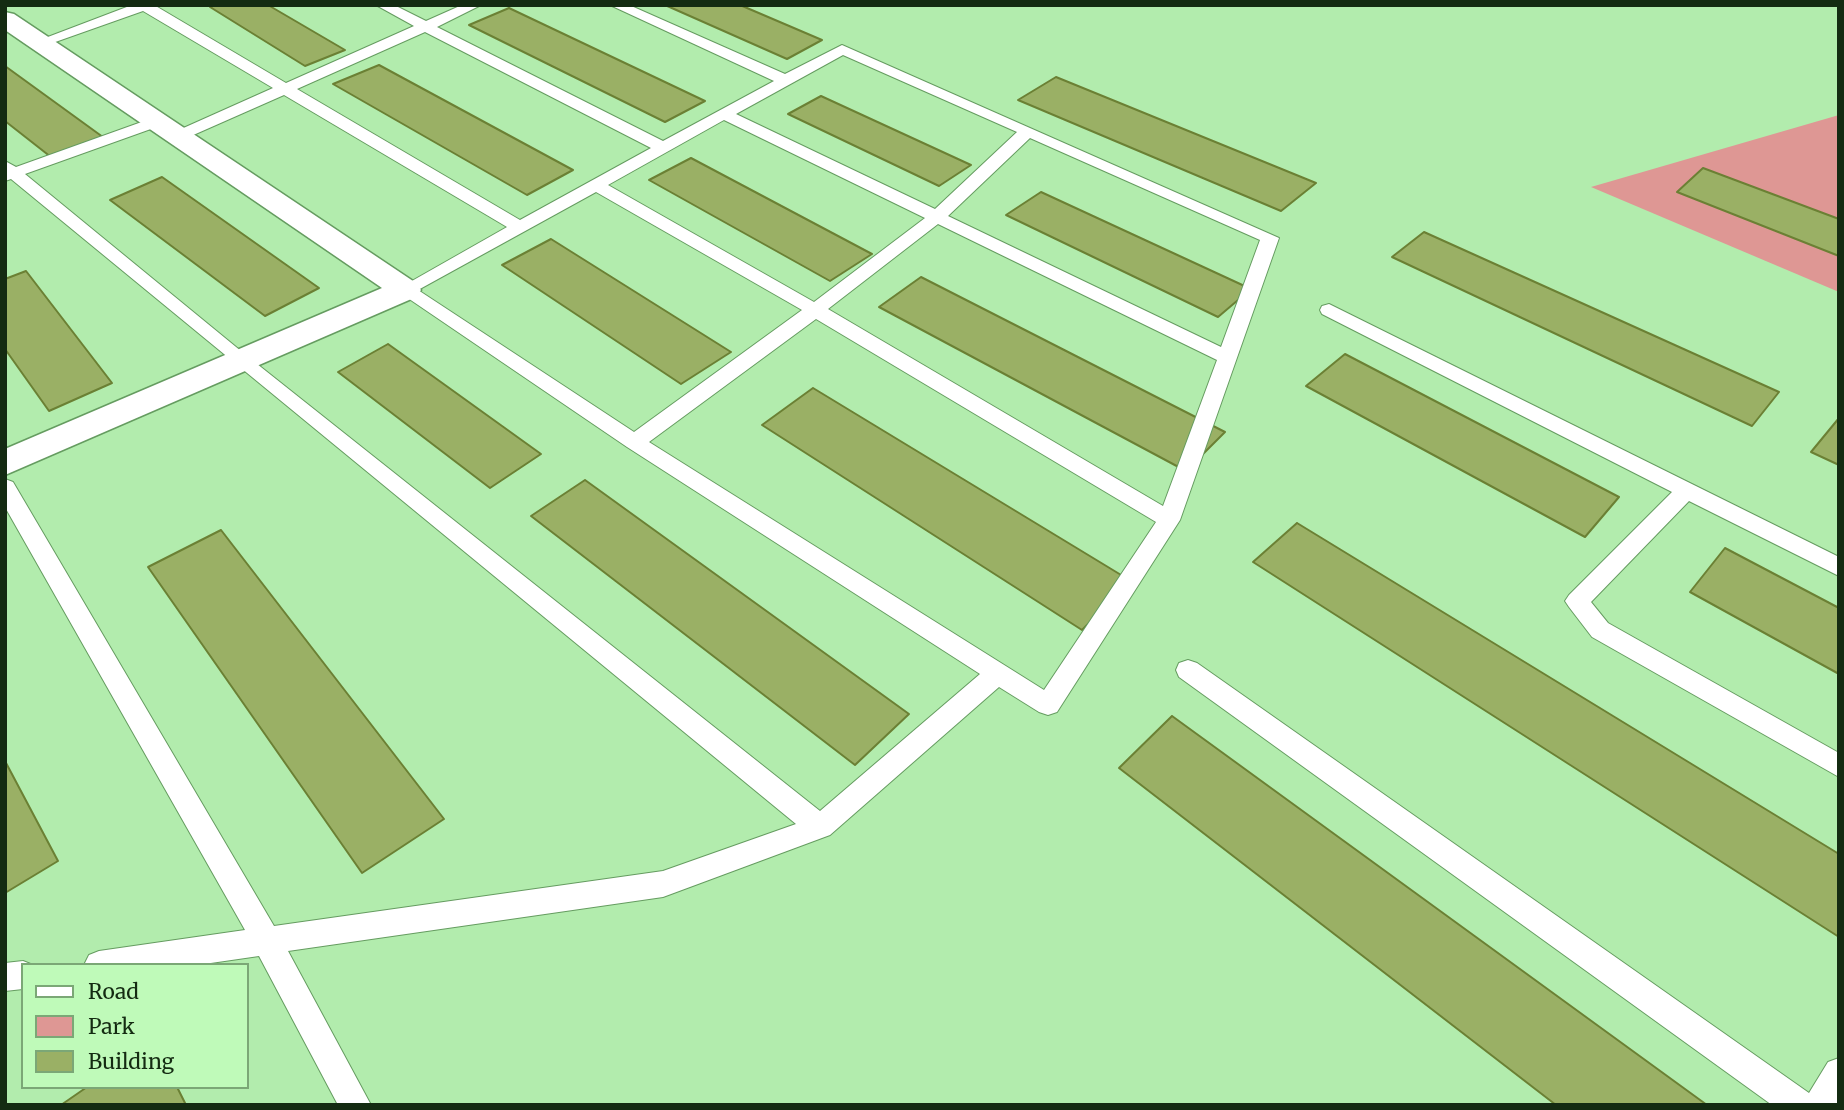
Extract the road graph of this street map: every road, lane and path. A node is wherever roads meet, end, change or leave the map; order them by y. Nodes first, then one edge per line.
1 (146, 5) edge
2 (383, 5) edge
3 (474, 5) edge
4 (617, 5) edge
5 (5, 19) edge
6 (425, 26) junction
7 (39, 43) junction
8 (785, 80) junction
9 (284, 88) junction
10 (724, 114) junction
11 (166, 130) junction
12 (1028, 131) junction
13 (664, 148) junction
14 (8, 172) edge
15 (596, 185) junction
16 (937, 217) junction
17 (520, 227) junction
18 (405, 290) junction
19 (815, 310) junction
20 (1329, 310) dead end
21 (1229, 358) junction
22 (240, 360) junction
23 (634, 442) junction
24 (5, 463) edge
25 (5, 487) edge
26 (1687, 489) junction
27 (1169, 520) junction
28 (1839, 567) edge
29 (1188, 670) dead end
30 (999, 673) junction
31 (1839, 766) edge
32 (820, 827) junction
33 (268, 943) junction
34 (114, 963) edge
35 (1839, 1073) edge
36 (355, 1105) edge
37 (1799, 1105) edge
38 (1820, 1105) edge

1 - 7 lane
1 - 9 lane
2 - 6 lane
3 - 6 lane
4 - 8 lane
5 - 7 street
6 - 9 lane
6 - 13 lane
7 - 11 street
8 - 10 lane
8 - 12 lane
9 - 11 lane
9 - 17 lane
10 - 13 lane
10 - 16 lane
11 - 14 lane
11 - 18 street
12 - 16 lane
12 - 21 lane
13 - 15 lane
14 - 22 lane
15 - 17 lane
15 - 19 lane
16 - 19 lane
16 - 21 lane
17 - 18 lane
18 - 22 street
18 - 23 lane
19 - 23 lane
19 - 27 lane
20 - 26 lane
21 - 27 lane
22 - 24 street
22 - 32 lane
23 - 30 lane
25 - 33 lane
26 - 28 lane
26 - 31 lane
27 - 30 lane
29 - 37 lane
30 - 32 lane
32 - 33 lane
33 - 34 lane
33 - 36 lane
35 - 38 lane

